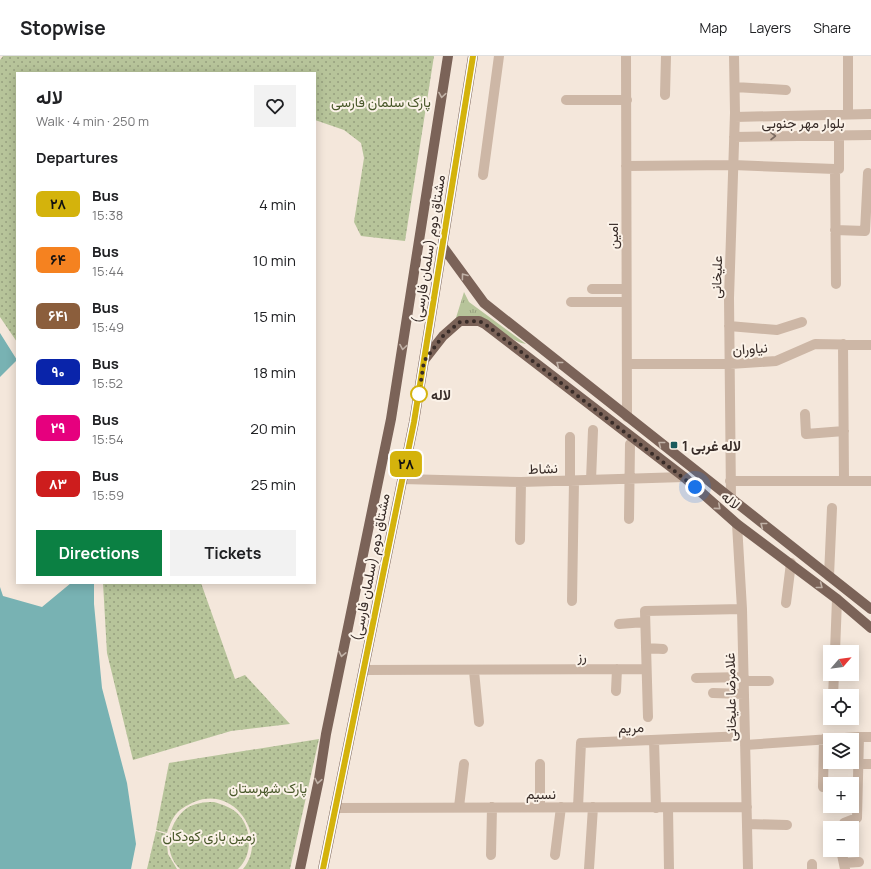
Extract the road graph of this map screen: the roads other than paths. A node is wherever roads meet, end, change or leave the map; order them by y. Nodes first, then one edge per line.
1 (448, 56) edge
2 (473, 56) edge
3 (499, 56) edge
4 (626, 56) edge
5 (666, 56) edge
6 (734, 56) edge
7 (848, 56) edge
8 (734, 87) junction
9 (786, 90) dead end
10 (665, 95) dead end
11 (566, 100) dead end
12 (626, 100) junction
13 (848, 114) junction
14 (871, 114) edge
15 (735, 117) junction
16 (871, 135) edge
17 (839, 136) junction
18 (734, 137) junction
19 (733, 165) junction
20 (626, 166) junction
21 (835, 169) junction
22 (868, 173) dead end
23 (483, 175) dead end
24 (836, 230) junction
25 (442, 247) junction
26 (836, 284) dead end
27 (592, 289) dead end
28 (626, 289) junction
29 (571, 302) dead end
30 (626, 302) junction
31 (802, 322) dead end
32 (729, 326) junction
33 (533, 343) junction
34 (843, 344) junction
35 (871, 345) edge
36 (526, 354) junction
37 (424, 361) junction
38 (627, 364) junction
39 (730, 364) junction
40 (805, 414) dead end
41 (626, 417) junction
42 (593, 430) dead end
43 (844, 431) junction
44 (570, 437) dead end
45 (630, 444) dead end
46 (684, 477) junction
47 (402, 479) junction
48 (630, 479) junction
49 (591, 480) junction
50 (572, 481) junction
51 (730, 481) junction
52 (844, 481) junction
53 (871, 481) edge
54 (521, 482) junction
55 (731, 499) junction
56 (832, 508) dead end
57 (629, 519) dead end
58 (737, 524) junction
59 (520, 540) dead end
60 (784, 541) junction
61 (777, 553) junction
62 (791, 563) junction
63 (829, 576) junction
64 (837, 599) junction
65 (572, 601) dead end
66 (786, 603) dead end
67 (742, 609) junction
68 (871, 609) edge
69 (645, 622) junction
70 (619, 624) dead end
71 (871, 628) edge
72 (835, 645) edge
73 (646, 648) junction
74 (663, 649) dead end
75 (617, 669) junction
76 (646, 669) junction
77 (364, 670) junction
78 (474, 671) junction
79 (696, 678) dead end
80 (744, 679) junction
81 (769, 681) dead end
82 (616, 691) dead end
83 (713, 693) dead end
84 (744, 694) junction
85 (648, 717) dead end
86 (479, 722) dead end
87 (859, 737) edge
88 (871, 737) edge
89 (654, 740) junction
90 (745, 740) junction
91 (823, 740) edge
92 (464, 764) dead end
93 (540, 764) dead end
94 (859, 764) edge
95 (871, 764) edge
96 (858, 769) edge
97 (540, 807) junction
98 (561, 807) junction
99 (578, 807) junction
100 (593, 807) junction
101 (747, 807) junction
102 (335, 808) junction
103 (459, 808) junction
104 (492, 808) junction
105 (656, 808) junction
106 (668, 808) junction
107 (849, 821) edge
108 (747, 824) junction
109 (787, 825) dead end
110 (491, 855) dead end
111 (555, 856) dead end
112 (859, 862) dead end
113 (844, 866) edge
114 (300, 869) edge
115 (323, 869) edge
116 (589, 869) edge
117 (669, 869) edge
118 (748, 869) edge

1 -> 114 main road, مشتاق دوم (سلمان فارسی)
2 - 25 main road, مشتاق دوم (سلمان فارسی)
3 - 23 street
4 - 12 street, امین
5 - 10 street
6 - 8 street, علیخانی
7 - 13 street
8 - 9 street
8 - 15 street, علیخانی
11 - 12 street
12 - 20 street, امین
13 - 14 street, بلوار مهر جنوبی
13 - 15 street, بلوار مهر جنوبی
15 - 18 street, علیخانی
16 - 17 street, بلوار مهر جنوبی
18 -> 17 street, بلوار مهر جنوبی
17 - 21 street
18 - 19 street, علیخانی
19 - 20 street
19 - 21 street
19 - 32 street, علیخانی
20 - 28 street, امین
21 - 24 street
22 - 24 street
24 - 26 street
33 -> 25 main road, لاله
25 - 37 main road, مشتاق دوم (سلمان فارسی)
27 - 28 street
28 - 30 street, امین
29 - 30 street
30 - 38 street, امین
31 - 32 street
32 - 39 street, علیخانی
33 - 36 main road
41 -> 33 main road, لاله
34 - 35 street, نیاوران
34 - 39 street, نیاوران
34 - 43 street
36 - 37 main road, لاله
36 - 46 main road, لاله
37 - 47 main road, مشتاق دوم (سلمان فارسی)
38 - 39 street, نیاوران
38 - 41 street, امین
39 - 51 street, علیخانی
40 - 43 street
55 -> 41 main road, لاله
42 - 49 street
43 - 52 street
44 - 50 street
45 - 48 street
46 - 48 street, نشاط
46 -> 58 main road, لاله
47 - 54 street, نشاط
47 - 77 main road, مشتاق دوم (سلمان فارسی)
48 - 49 street, نشاط
48 - 57 street
49 - 50 street, نشاط
50 - 54 street, نشاط
50 - 65 street
51 - 52 street
51 - 55 street, علیخانی
52 - 53 street
54 - 59 street
60 -> 55 main road, لاله
56 - 63 street
58 - 61 main road, لاله
58 - 67 street, غلامرضا علیخانی
60 - 61 main road
60 - 63 main road, لاله
61 - 62 main road, لاله
62 -> 64 main road, لاله
62 - 66 street
63 - 68 main road, لاله
64 - 71 main road, لاله
64 - 72 street
67 - 69 street
67 - 80 street, غلامرضا علیخانی
69 - 70 street
69 - 73 street
73 - 74 street
73 - 76 street
75 - 76 street, رز
75 - 78 street, رز
75 - 82 street
76 - 85 street
77 - 78 street, رز
77 - 102 main road, مشتاق دوم (سلمان فارسی)
78 - 86 street
79 - 80 street
80 - 81 street
80 - 84 street, غلامرضا علیخانی
83 - 84 street
84 - 90 street, غلامرضا علیخانی
87 - 88 street, مریم
89 - 90 street, مریم
89 - 99 street, مریم
89 - 105 street
90 - 91 street, مریم
90 - 101 street, غلامرضا علیخانی
92 - 103 street
93 - 97 street
94 - 95 street
96 - 107 street
97 - 98 street, نسیم
97 - 104 street, نسیم
98 - 99 street, نسیم
98 - 111 street
99 - 100 street, نسیم
100 - 105 street, نسیم
100 - 116 street
101 - 106 street, نسیم
101 - 108 street, غلامرضا علیخانی
102 - 103 street, نسیم
102 - 115 main road, مشتاق دوم (سلمان فارسی)
103 - 104 street, نسیم
104 - 110 street
105 - 106 street, نسیم
106 - 117 street
108 - 109 street
108 - 118 street, غلامرضا علیخانی
112 - 113 street

